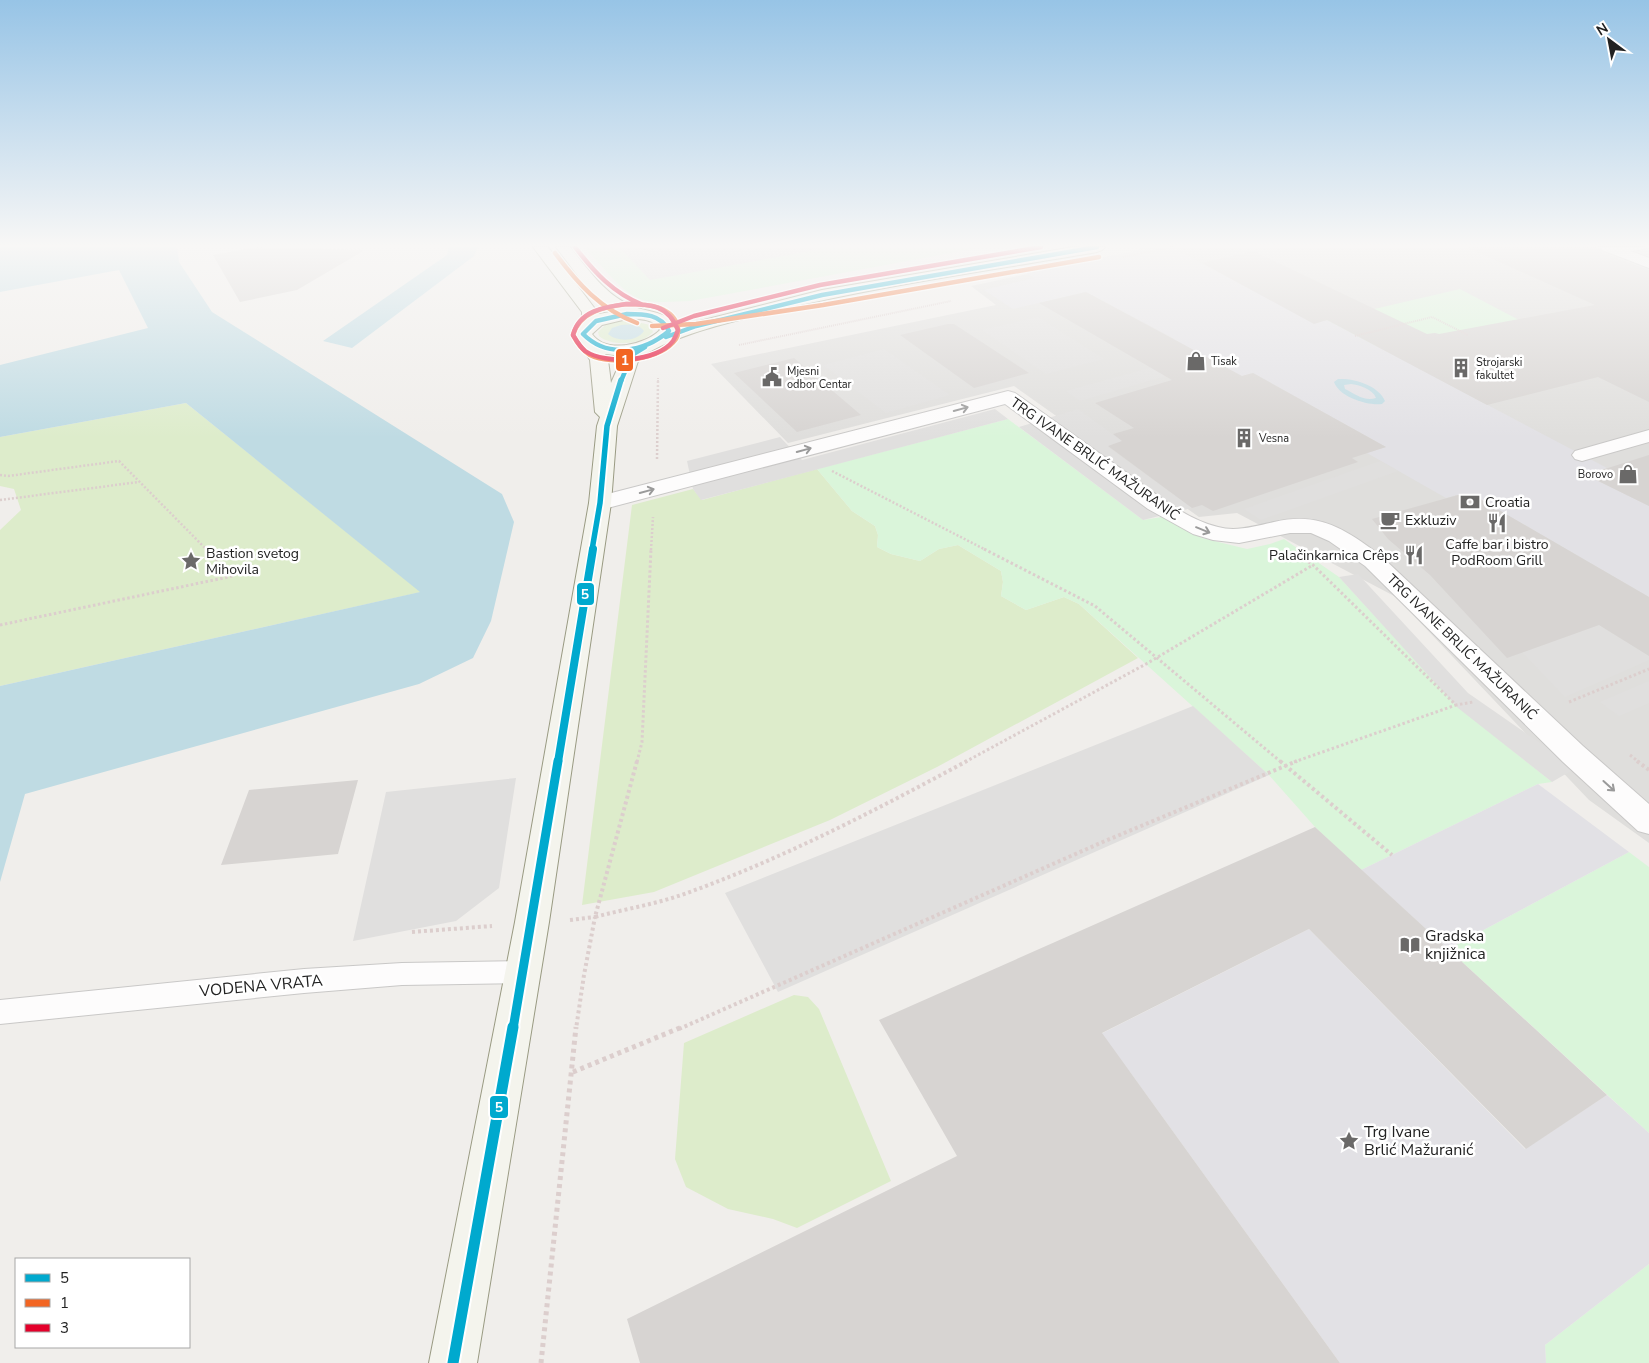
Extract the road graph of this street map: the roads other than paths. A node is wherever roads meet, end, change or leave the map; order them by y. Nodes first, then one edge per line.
1 (589, 311) edge
2 (629, 311) edge
3 (718, 311) edge
4 (759, 311) edge
5 (646, 315) junction
6 (591, 324) junction
7 (666, 337) junction
8 (591, 344) junction
9 (645, 347) junction
10 (607, 426) junction
11 (1649, 436) edge
12 (1582, 455) dead end
13 (600, 503) junction
14 (1649, 822) edge
15 (523, 972) junction
16 (0, 1012) edge
17 (453, 1363) edge

1 - 6 main road
2 - 5 main road
3 - 5 main road
4 - 7 main road
5 - 6 main road
5 - 7 main road
6 - 8 main road
7 - 9 main road
8 - 9 main road
8 - 10 main road
9 - 10 main road
10 - 13 main road
11 - 12 street
13 -> 14 street, TRG IVANE BRLIĆ MAŽURANIĆ
13 - 15 main road
15 - 16 lane, VODENA VRATA
15 - 17 main road

